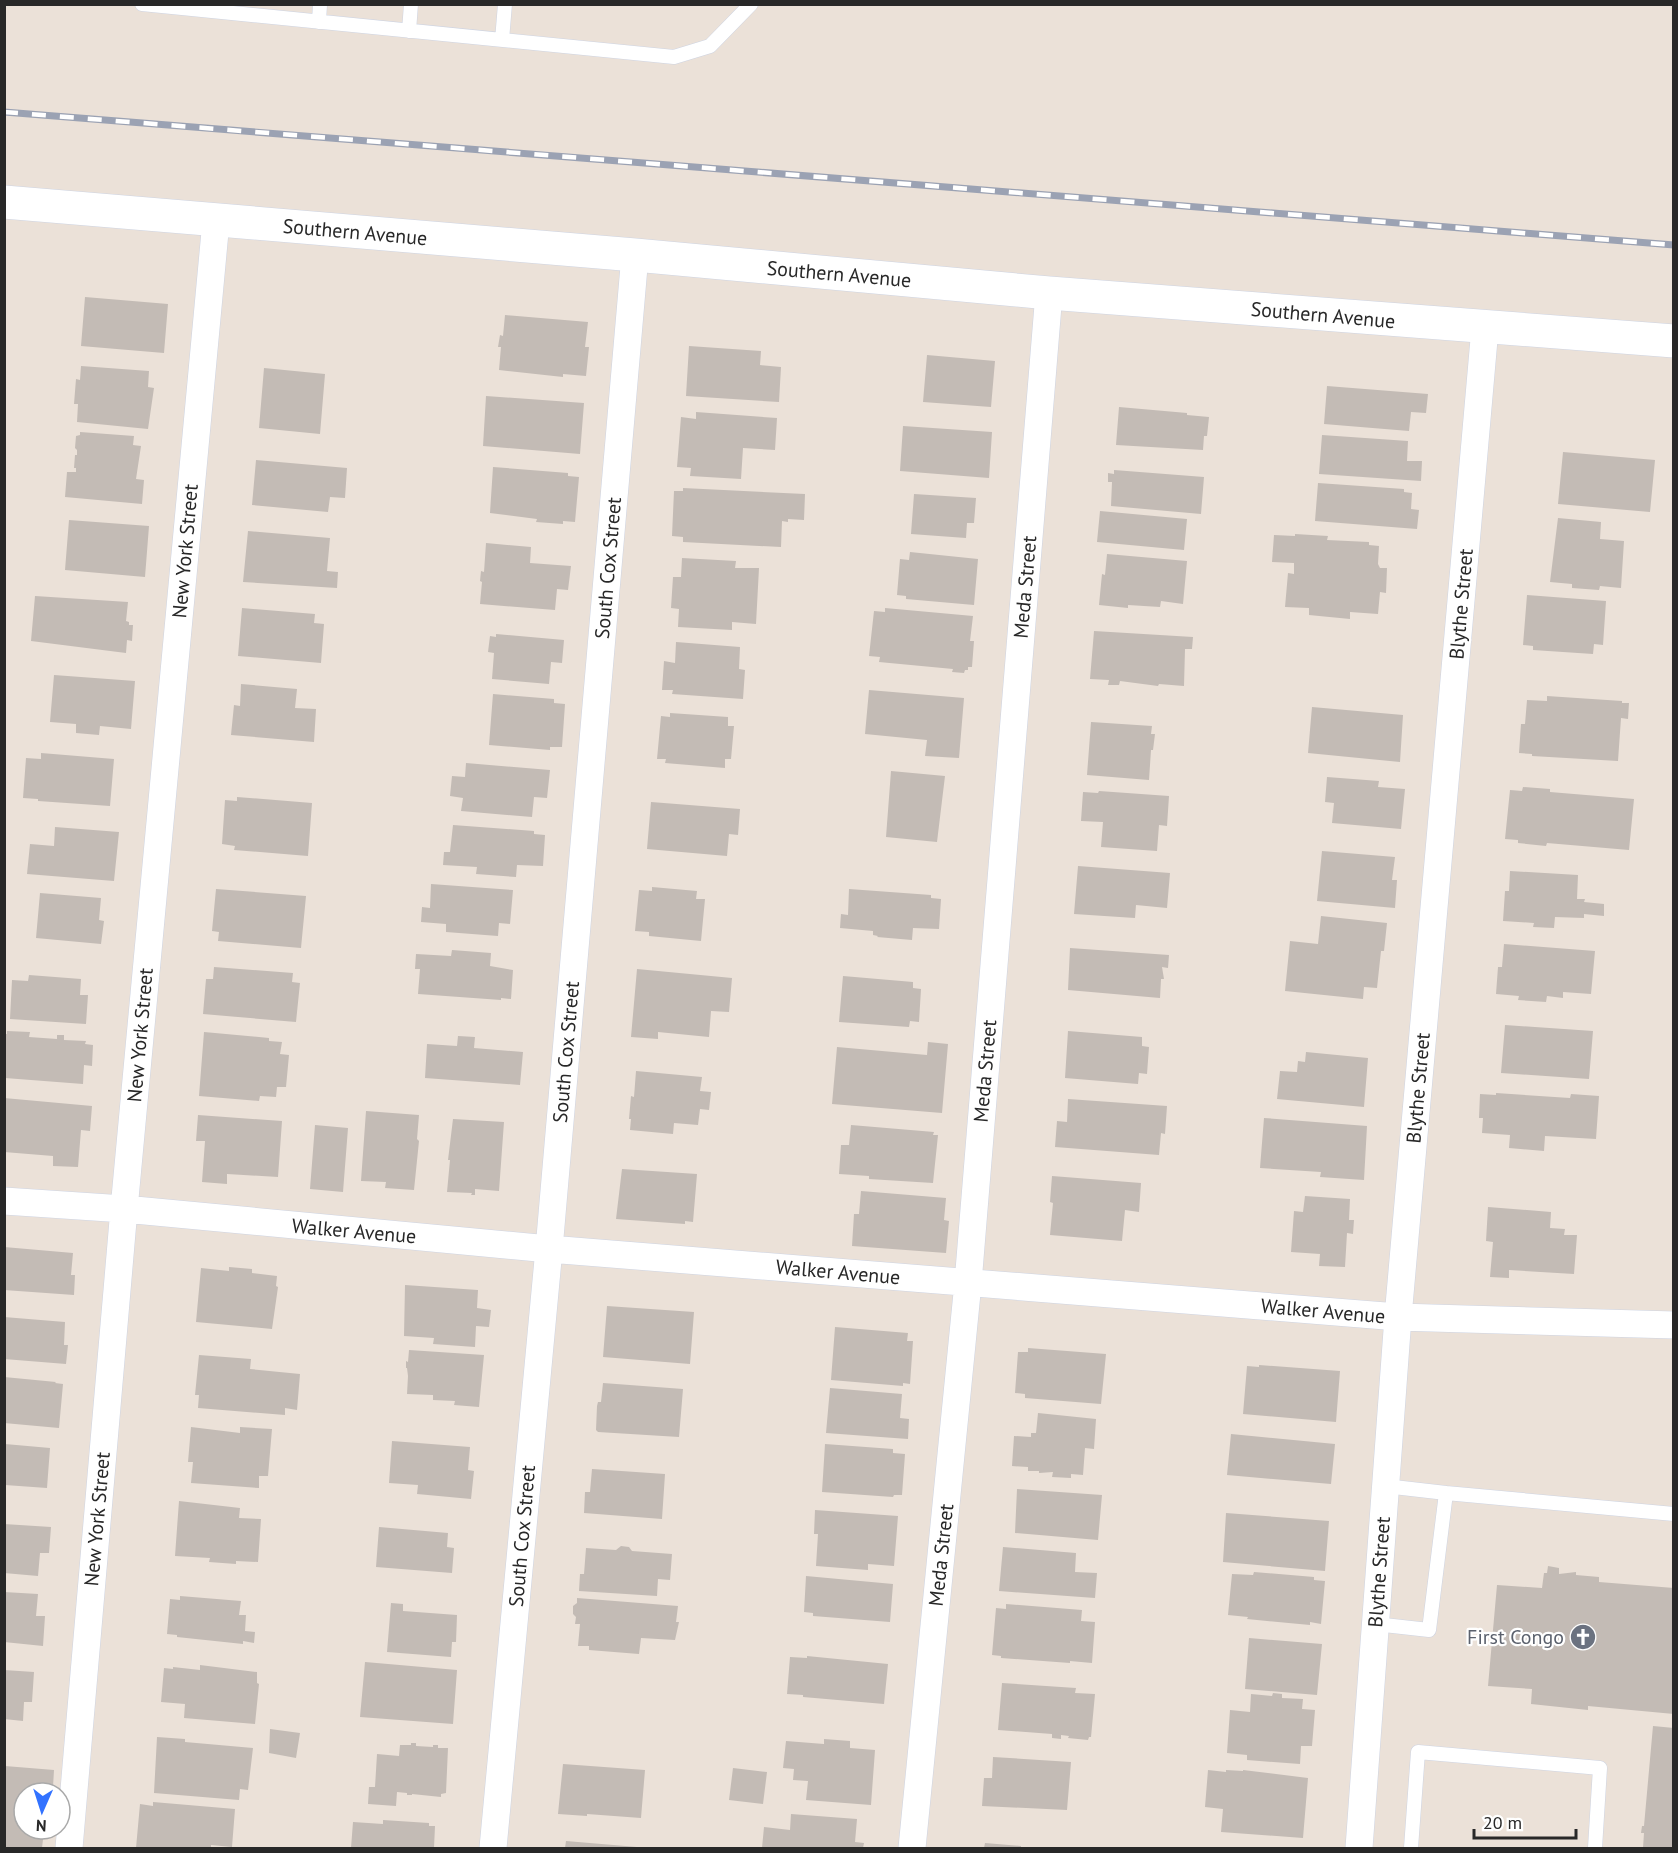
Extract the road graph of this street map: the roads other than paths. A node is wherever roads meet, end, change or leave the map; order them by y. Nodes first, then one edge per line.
1 (142, 4) edge
2 (320, 4) edge
3 (411, 4) edge
4 (505, 4) edge
5 (751, 4) edge
6 (225, 9) edge
7 (319, 22) junction
8 (409, 31) junction
9 (502, 40) junction
10 (4, 202) edge
11 (216, 221) junction
12 (635, 255) junction
13 (1049, 293) junction
14 (1485, 328) junction
15 (1674, 342) edge
16 (4, 1201) edge
17 (124, 1209) junction
18 (549, 1249) junction
19 (968, 1283) junction
20 (1398, 1317) junction
21 (1674, 1325) edge
22 (1385, 1486) junction
23 (1446, 1493) junction
24 (1674, 1514) edge
25 (1375, 1624) junction
26 (69, 1848) edge
27 (493, 1848) edge
28 (912, 1848) edge
29 (1359, 1848) edge
30 (1411, 1848) edge
31 (1595, 1848) edge

1 - 6 lane
2 - 7 lane
3 - 8 lane
4 - 9 lane
5 - 9 lane
6 - 7 lane
7 - 8 lane
8 - 9 lane
10 - 11 main road, Southern Avenue
11 - 12 main road, Southern Avenue
11 - 17 street, New York Street
12 - 13 main road, Southern Avenue
12 - 18 street, South Cox Street
13 - 14 main road, Southern Avenue
13 - 19 street, Meda Street
14 - 15 main road, Southern Avenue
14 - 20 street, Blythe Street
16 - 17 street, Walker Avenue
17 - 18 street, Walker Avenue
17 - 26 street, New York Street
18 - 19 street, Walker Avenue
18 - 27 street, South Cox Street
19 - 20 street, Walker Avenue
19 - 28 street, Meda Street
20 - 21 street, Walker Avenue
20 - 22 street, Blythe Street
22 - 23 lane
22 - 25 street, Blythe Street
23 - 24 lane
23 - 25 lane
25 - 29 street, Blythe Street
30 - 31 lane

